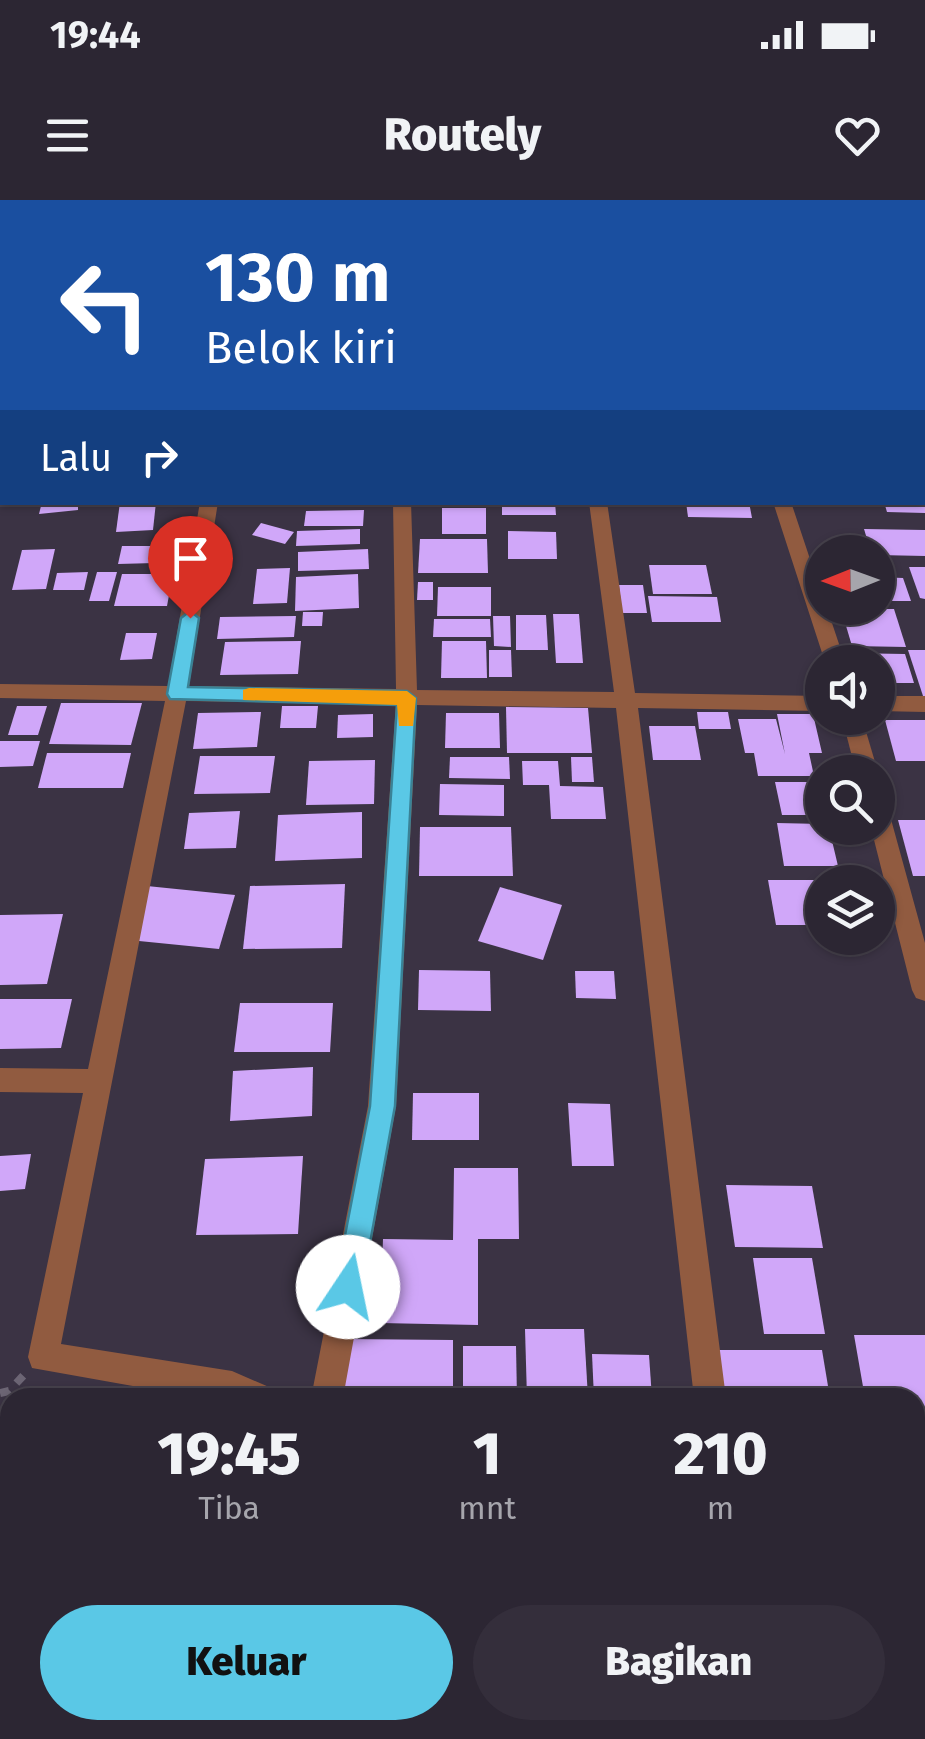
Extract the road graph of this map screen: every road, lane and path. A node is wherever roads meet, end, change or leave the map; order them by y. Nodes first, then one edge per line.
1 (209, 505) edge
2 (402, 505) edge
3 (598, 505) edge
4 (783, 505) edge
5 (829, 645) edge
6 (0, 692) edge
7 (177, 694) junction
8 (407, 698) junction
9 (626, 700) junction
10 (805, 704) edge
11 (895, 704) edge
12 (925, 704) edge
13 (887, 845) edge
14 (925, 990) edge
15 (0, 1080) edge
16 (98, 1081) junction
17 (234, 1388) edge
18 (330, 1388) edge
19 (709, 1388) edge

1 - 7 street
2 - 8 street
3 - 9 street
4 - 5 street
6 - 7 street
7 - 8 street
7 - 16 street
8 - 9 street
8 - 18 street
9 - 10 street
9 - 19 street
11 - 12 street
13 - 14 street
15 - 16 street
16 - 17 street

